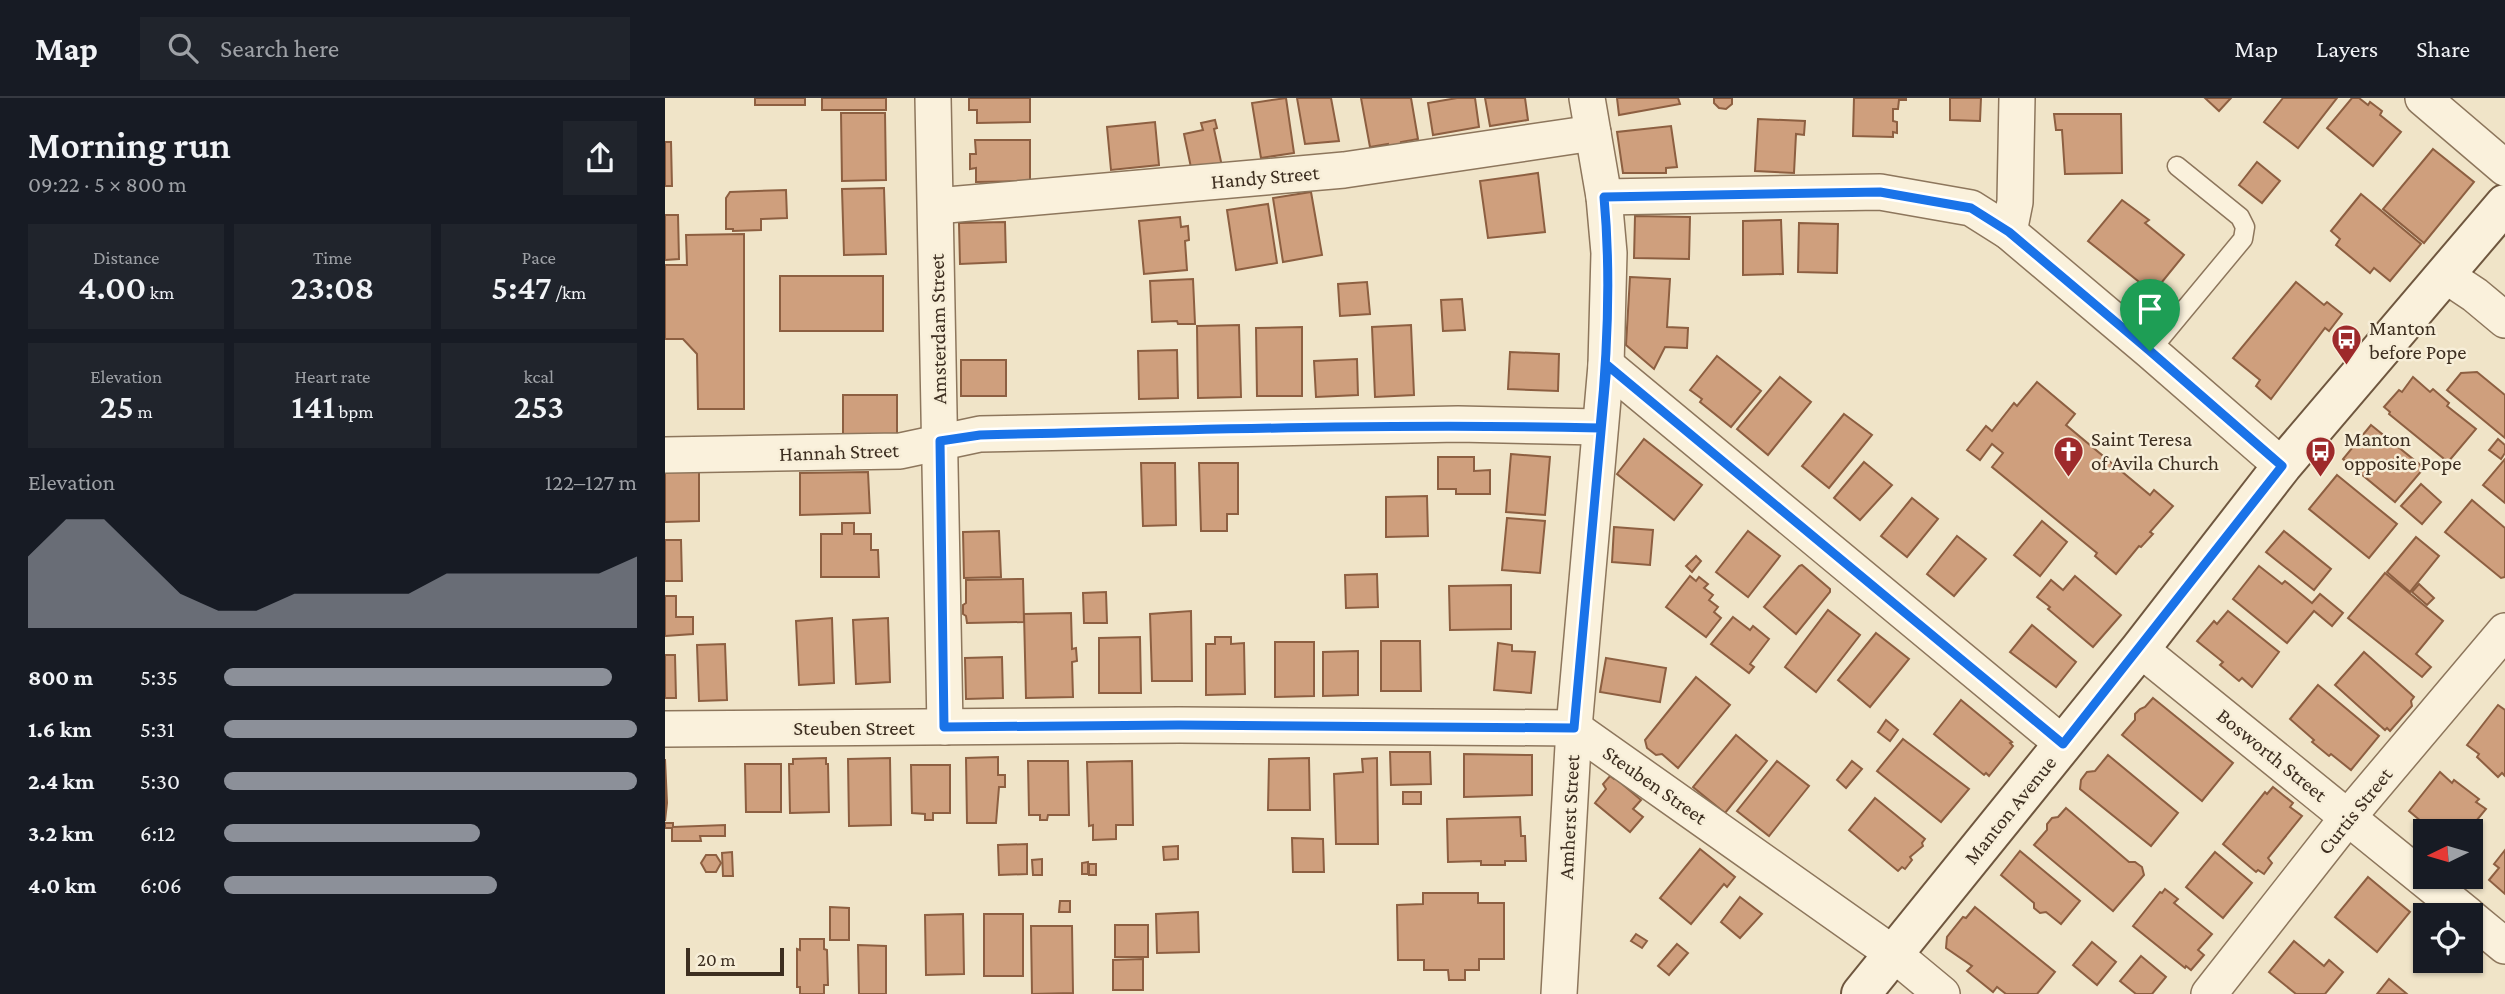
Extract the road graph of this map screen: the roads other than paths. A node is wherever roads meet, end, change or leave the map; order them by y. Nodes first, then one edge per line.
1 (933, 98) edge
2 (1587, 98) edge
3 (2017, 98) edge
4 (2423, 98) edge
5 (1593, 133) junction
6 (2177, 166) dead end
7 (2505, 168) edge
8 (1604, 197) junction
9 (2505, 204) edge
10 (936, 206) junction
11 (2009, 232) junction
12 (2445, 275) junction
13 (2505, 320) edge
14 (2150, 351) junction
15 (1607, 365) junction
16 (1600, 428) junction
17 (940, 441) junction
18 (665, 456) edge
19 (2282, 466) junction
20 (2505, 631) edge
21 (2140, 649) junction
22 (944, 727) junction
23 (1574, 728) junction
24 (665, 729) edge
25 (2063, 744) junction
26 (2348, 817) junction
27 (2454, 903) edge
28 (2483, 927) edge
29 (2505, 946) edge
30 (1895, 955) junction
31 (1559, 994) edge
32 (1861, 994) edge
33 (1942, 994) edge
34 (2209, 994) edge

1 - 10 street, Amsterdam Street
2 - 5 street, Amherst Street
3 - 11 street
4 - 7 street
5 - 8 street, Amherst Street
5 - 10 street, Handy Street
6 - 14 lane
8 - 11 street
8 - 15 street, Amherst Street
9 - 12 main road, Manton Avenue
10 - 17 street, Amsterdam Street
11 - 14 street
12 - 13 street
12 - 19 main road, Manton Avenue
14 - 19 street
15 - 16 street, Amherst Street
15 - 25 street
16 - 17 street, Hannah Street
16 - 23 street, Amherst Street
17 - 18 street, Hannah Street
17 - 22 street, Amsterdam Street
19 - 21 main road, Manton Avenue
20 - 26 street, Curtis Street
21 - 25 main road, Manton Avenue
21 - 26 street, Bosworth Street
22 - 23 street, Steuben Street
22 - 24 street, Steuben Street
23 - 30 street, Steuben Street
23 - 31 street, Amherst Street
25 - 30 main road, Manton Avenue
26 - 27 street, Bosworth Street
26 - 34 street, Curtis Street
28 - 29 street, Bosworth Street
30 - 32 main road, Manton Avenue
30 - 33 street, Steuben Street

